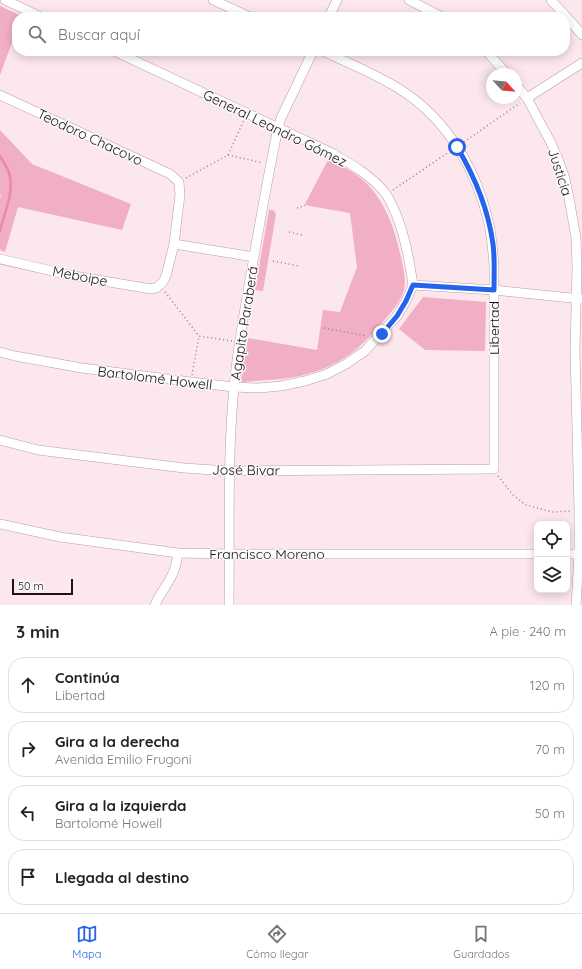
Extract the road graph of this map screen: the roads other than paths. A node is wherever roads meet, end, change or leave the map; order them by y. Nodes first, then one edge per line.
1 (5, 0) edge
2 (213, 0) edge
3 (337, 0) edge
4 (410, 0) edge
5 (551, 0) edge
6 (30, 12) edge
7 (239, 12) edge
8 (331, 12) edge
9 (433, 12) edge
10 (562, 12) edge
11 (570, 21) edge
12 (582, 35) edge
13 (125, 56) edge
14 (311, 56) edge
15 (333, 56) edge
16 (491, 56) edge
17 (582, 63) edge
18 (502, 68) edge
19 (522, 92) edge
20 (0, 95) edge
21 (528, 98) junction
22 (278, 128) junction
23 (174, 244) junction
24 (254, 257) junction
25 (0, 259) edge
26 (413, 285) junction
27 (494, 290) junction
28 (579, 299) edge
29 (0, 352) edge
30 (234, 387) junction
31 (0, 440) edge
32 (494, 469) joint
33 (229, 471) junction
34 (0, 524) edge
35 (178, 553) junction
36 (230, 554) junction
37 (534, 554) edge
38 (580, 554) edge
39 (155, 605) edge
40 (229, 605) edge
41 (576, 605) edge

1 - 6 street
2 - 7 street
3 - 8 street
4 - 9 street
5 - 10 street
11 - 12 street
13 - 22 street, General Leandro Gómez
14 - 22 street, Agapito Paraberá
15 - 27 street, Libertad
16 - 18 street
17 - 21 street
19 - 21 street, Justicia
20 - 23 street, Teodoro Chacovo
21 - 28 street, Justicia
22 - 24 street, Agapito Paraberá
22 - 26 street, General Leandro Gómez
23 - 24 street
23 - 25 street, Meboipe
24 - 30 street, Agapito Paraberá
26 - 27 street
26 - 30 street, Bartolomé Howell
27 - 28 street
27 - 32 street, Libertad
28 - 38 street, Justicia
29 - 30 street, Bartolomé Howell
30 - 33 street, Agapito Paraberá
31 - 33 street, José Bivar
32 - 33 street, José Bivar
33 - 36 street, Agapito Paraberá
34 - 35 street, Francisco Moreno
35 - 36 street, Francisco Moreno
35 - 39 street
36 - 37 street, Francisco Moreno
36 - 40 street, Agapito Paraberá
38 - 41 street, Justicia

